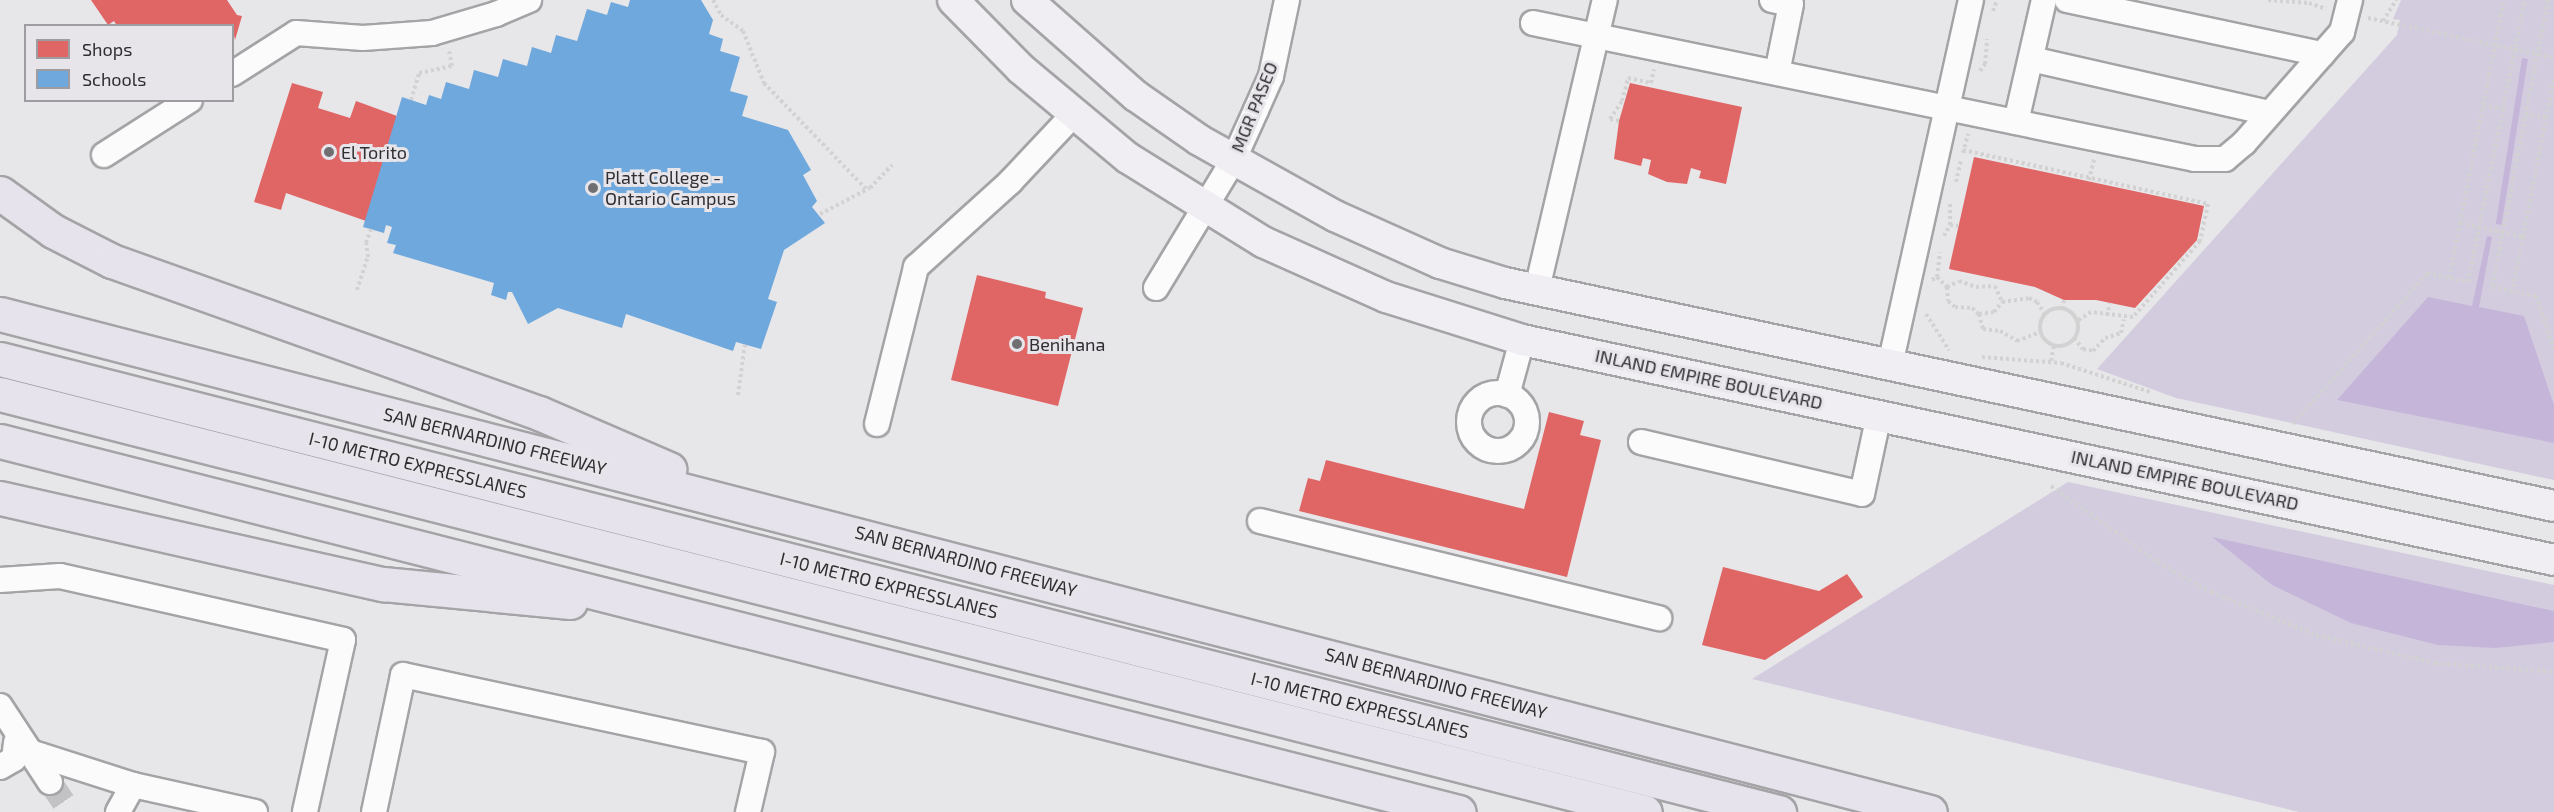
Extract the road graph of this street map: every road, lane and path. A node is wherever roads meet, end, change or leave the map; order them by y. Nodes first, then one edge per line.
1 (529, 0) edge
2 (714, 0) edge
3 (953, 0) edge
4 (1027, 0) edge
5 (1287, 0) edge
6 (1605, 0) edge
7 (1772, 0) edge
8 (1971, 0) edge
9 (1997, 0) edge
10 (2044, 0) edge
11 (2067, 0) edge
12 (2268, 0) edge
13 (2396, 0) edge
14 (2504, 0) edge
15 (2525, 0) edge
16 (2548, 0) edge
17 (2348, 7) edge
18 (1989, 21) dead end
19 (2384, 21) junction
20 (1533, 23) dead end
21 (444, 29) junction
22 (1987, 34) dead end
23 (1598, 36) junction
24 (2495, 46) junction
25 (2515, 50) junction
26 (2322, 54) junction
27 (2538, 54) junction
28 (2554, 58) edge
29 (2031, 59) junction
30 (1655, 62) dead end
31 (234, 73) edge
32 (1777, 73) junction
33 (2554, 79) edge
34 (411, 100) dead end
35 (187, 102) edge
36 (2483, 105) junction
37 (1946, 107) junction
38 (2503, 109) junction
39 (1972, 113) junction
40 (2269, 113) junction
41 (2526, 114) junction
42 (1073, 115) junction
43 (2546, 118) junction
44 (1618, 121) dead end
45 (2016, 122) junction
46 (1964, 150) junction
47 (104, 154) dead end
48 (1233, 161) junction
49 (892, 165) dead end
50 (867, 190) junction
51 (0, 193) edge
52 (1204, 208) junction
53 (820, 214) dead end
54 (2460, 224) junction
55 (1950, 225) junction
56 (1958, 226) dead end
57 (2480, 228) junction
58 (370, 229) dead end
59 (2502, 232) junction
60 (2523, 237) junction
61 (1937, 277) junction
62 (2449, 278) junction
63 (1930, 281) dead end
64 (1947, 287) junction
65 (1156, 288) dead end
66 (357, 290) dead end
67 (1537, 290) junction
68 (2512, 291) junction
69 (2064, 300) dead end
70 (2002, 302) junction
71 (2110, 303) dead end
72 (1927, 305) dead end
73 (2062, 309) junction
74 (0, 314) edge
75 (1979, 314) junction
76 (2045, 315) junction
77 (2107, 316) junction
78 (2124, 319) junction
79 (2077, 321) junction
80 (2041, 332) junction
81 (2074, 338) junction
82 (1522, 340) junction
83 (745, 344) dead end
84 (2055, 345) junction
85 (2554, 349) edge
86 (1955, 352) dead end
87 (1973, 357) dead end
88 (0, 359) edge
89 (2051, 361) junction
90 (1890, 365) junction
91 (0, 394) edge
92 (2156, 394) dead end
93 (738, 395) dead end
94 (1507, 395) dead end
95 (1879, 415) junction
96 (877, 424) dead end
97 (445, 429) junction
98 (2302, 429) dead end
99 (0, 441) edge
100 (1641, 442) dead end
101 (2051, 486) dead end
102 (0, 498) edge
103 (756, 506) junction
104 (2554, 506) edge
105 (1260, 521) dead end
106 (783, 558) junction
107 (2554, 560) edge
108 (0, 580) edge
109 (680, 613) junction
110 (1659, 618) dead end
111 (2554, 672) edge
112 (0, 706) edge
113 (17, 743) edge
114 (0, 767) edge
115 (50, 782) tunnel mouth
116 (133, 785) junction
117 (118, 812) edge
118 (255, 812) edge
119 (305, 812) edge
120 (374, 812) edge
121 (748, 812) edge
122 (1459, 812) edge
123 (1645, 812) edge
124 (1779, 812) edge
125 (1930, 812) edge

1 - 21 lane
2 - 50 path
3 - 42 main road, INLAND EMPIRE BOULEVARD
4 - 48 main road
5 - 48 lane, MGR PASEO
6 - 23 lane
7 - 32 lane
8 - 37 lane
9 - 18 path
10 - 29 lane
11 - 26 lane
12 - 17 path
13 - 19 path
14 - 24 path
15 - 25 path
16 - 27 path
17 - 19 path
17 - 26 lane
19 - 24 path
20 - 23 lane
21 - 31 lane
21 - 34 path
22 - 39 path
23 - 32 lane
23 - 67 lane
24 - 25 path
24 - 36 path
25 - 27 path
25 - 38 path
26 - 40 lane
27 - 28 path
27 - 41 path
29 - 40 lane
29 - 45 lane
30 - 44 path
32 - 37 lane
33 - 43 path
35 - 47 lane
36 - 38 path
36 - 54 path
37 - 39 lane
37 - 90 lane
38 - 57 path
39 - 45 lane
39 - 46 path
40 - 45 lane
41 - 43 path
41 - 59 path
42 - 52 main road, INLAND EMPIRE BOULEVARD
42 - 96 lane
43 - 60 path
46 - 55 path
46 - 78 path
48 - 52 lane, MGR PASEO
48 - 67 main road
49 - 50 path
50 - 53 path
51 - 103 highway
52 - 65 lane, MGR PASEO
52 - 82 main road, INLAND EMPIRE BOULEVARD
54 - 57 path
54 - 62 path
55 - 56 path
55 - 61 path
57 - 59 path
57 - 62 path
58 - 66 path
59 - 60 path
59 - 68 path
60 - 68 path
61 - 63 path
61 - 64 path
62 - 98 path
64 - 70 path
64 - 75 path
67 - 90 main road
68 - 85 path
69 - 73 path
70 - 75 path
70 - 76 path
71 - 77 path
72 - 86 path
73 - 76 path
73 - 79 path
74 - 97 highway, SAN BERNARDINO FREEWAY
75 - 80 path
76 - 80 path
77 - 78 path
77 - 79 path
78 - 81 path
79 - 81 path
80 - 84 path
81 - 84 path
82 - 94 lane
82 - 95 main road, INLAND EMPIRE BOULEVARD
83 - 93 path
84 - 89 path
87 - 89 path
88 - 106 highway, I-10 METRO EXPRESSLANES
89 - 92 path
90 - 95 main road
90 - 104 main road
91 - 123 highway, I-10 METRO EXPRESSLANES
95 - 100 lane
95 - 107 main road, INLAND EMPIRE BOULEVARD
97 - 103 highway, SAN BERNARDINO FREEWAY
97 - 106 highway
99 - 109 highway
101 - 111 path
102 - 109 highway
103 - 125 highway, SAN BERNARDINO FREEWAY
105 - 110 lane
106 - 124 highway, I-10 METRO EXPRESSLANES
108 - 119 lane
109 - 122 highway
112 - 113 lane
113 - 114 lane
113 - 115 lane
113 - 116 lane
116 - 117 lane
116 - 118 lane
120 - 121 lane

